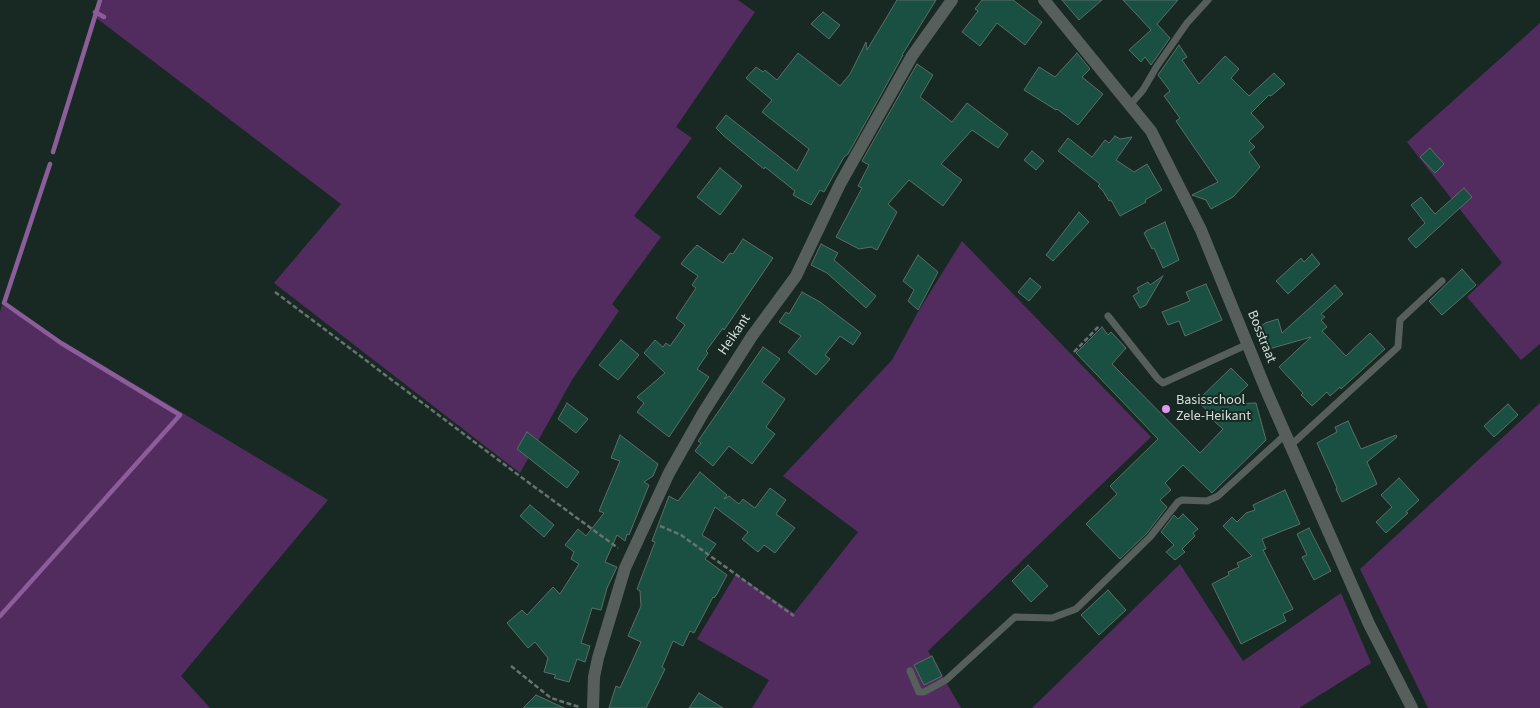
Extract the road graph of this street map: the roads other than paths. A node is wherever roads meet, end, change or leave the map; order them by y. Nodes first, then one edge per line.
1 (952, 0) edge
2 (1044, 0) edge
3 (1208, 0) edge
4 (1130, 106) junction
5 (1442, 281) dead end
6 (1108, 316) road end
7 (1248, 344) junction
8 (1288, 439) junction
9 (910, 671) dead end
10 (593, 708) edge
11 (1412, 708) edge

1 - 10 street, Heikant
2 - 4 street, Bosstraat
3 - 4 lane
4 - 7 street, Bosstraat
5 - 8 lane
6 - 7 lane
7 - 8 street, Bosstraat
8 - 9 lane
8 - 11 street, Bosstraat

